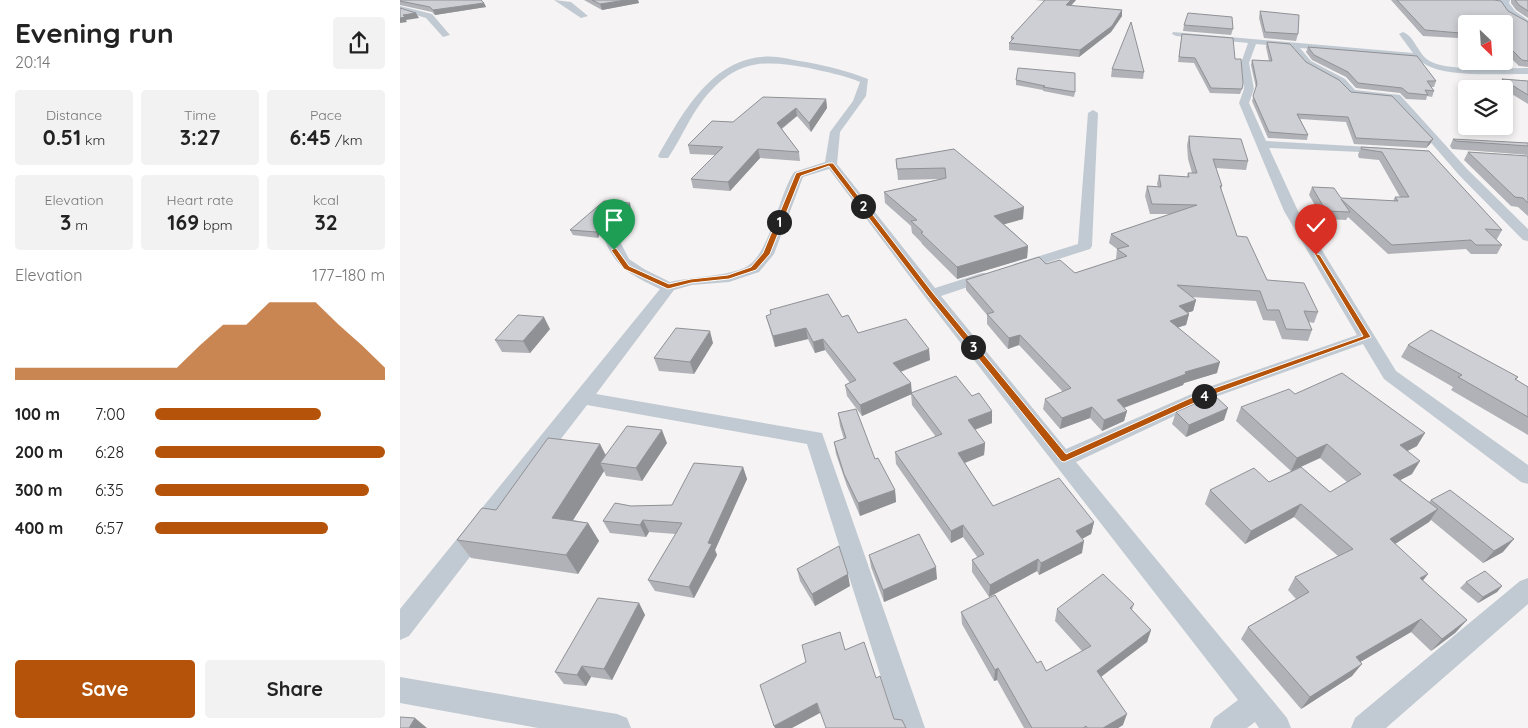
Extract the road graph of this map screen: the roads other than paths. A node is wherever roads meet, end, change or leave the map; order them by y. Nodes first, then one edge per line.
1 (558, 0) edge
2 (1501, 2) edge
3 (400, 8) edge
4 (584, 16) dead end
5 (1528, 25) edge
6 (1176, 34) dead end
7 (1403, 34) dead end
8 (446, 35) dead end
9 (1252, 42) junction
10 (1294, 46) junction
11 (1420, 56) junction
12 (1528, 72) edge
13 (1093, 113) dead end
14 (1261, 144) junction
15 (1393, 151) edge
16 (1430, 153) edge
17 (1449, 154) junction
18 (1469, 155) edge
19 (664, 156) dead end
20 (831, 164) junction
21 (608, 233) dead end
22 (1528, 237) edge
23 (668, 287) junction
24 (930, 294) junction
25 (1367, 337) junction
26 (583, 398) junction
27 (1064, 459) junction
28 (1528, 476) edge
29 (1528, 588) edge
30 (400, 628) edge
31 (400, 690) edge
32 (1257, 702) junction
33 (617, 728) edge
34 (911, 728) edge
35 (1224, 728) edge
36 (1277, 728) edge
37 (1365, 728) edge

1 - 4 street
2 - 5 street
3 - 8 street
6 - 9 street
7 - 11 street
9 - 10 street
9 - 14 street
10 - 11 street
10 - 17 street
11 - 12 street
13 - 24 street
14 - 15 street
14 - 25 street
16 - 17 street
17 - 18 street
17 - 22 street
19 - 20 street
20 - 23 street
20 - 24 street
21 - 23 street
23 - 26 street
24 - 27 street
25 - 27 street
25 - 28 street
26 - 30 street
26 - 34 street
27 - 32 street
29 - 37 street
31 - 33 street
32 - 35 street
32 - 36 street

